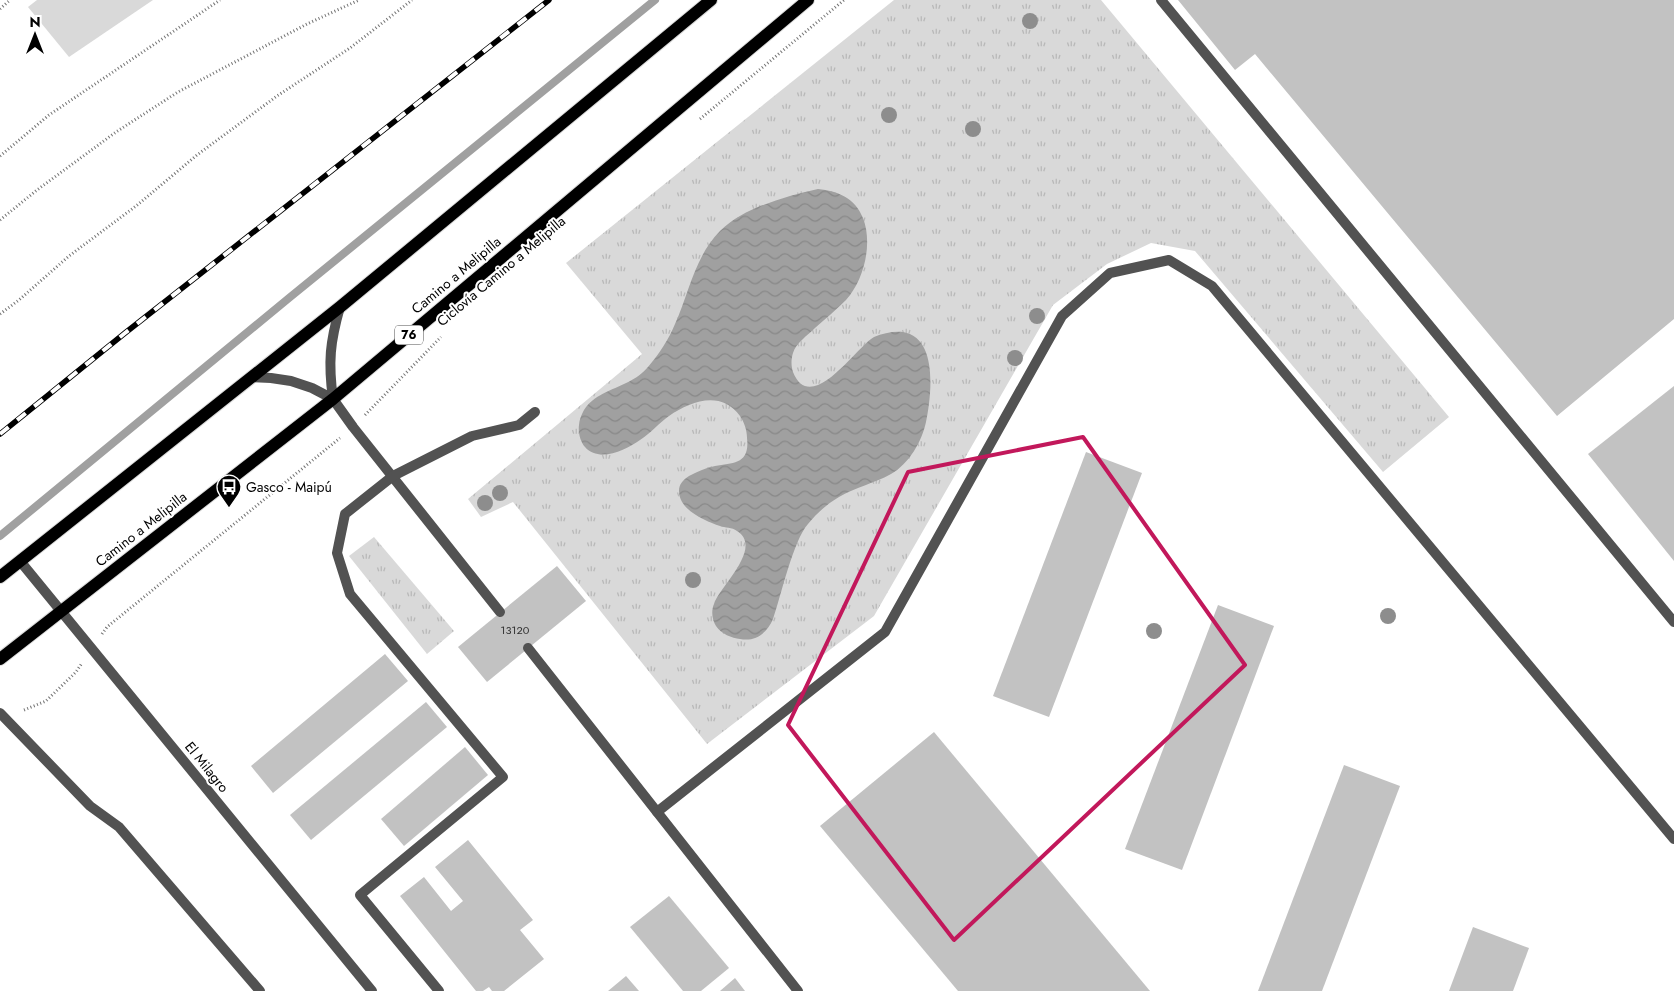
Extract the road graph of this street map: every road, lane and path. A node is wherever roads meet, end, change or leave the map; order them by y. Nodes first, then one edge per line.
1 (10, 0) edge
2 (220, 0) edge
3 (359, 0) edge
4 (412, 0) edge
5 (711, 0) edge
6 (808, 0) edge
7 (844, 0) edge
8 (1161, 0) edge
9 (0, 9) edge
10 (699, 120) dead end
11 (0, 156) edge
12 (0, 220) edge
13 (340, 307) junction
14 (0, 314) edge
15 (447, 330) dead end
16 (251, 377) junction
17 (333, 399) junction
18 (536, 412) dead end
19 (353, 427) junction
20 (394, 476) junction
21 (20, 560) junction
22 (0, 577) edge
23 (61, 610) junction
24 (500, 612) dead end
25 (1674, 622) edge
26 (91, 648) junction
27 (528, 648) dead end
28 (0, 659) edge
29 (3, 715) edge
30 (657, 812) junction
31 (1674, 839) edge
32 (260, 991) edge
33 (372, 991) edge
34 (439, 991) edge
35 (798, 991) edge

1 - 9 path
2 - 11 path
3 - 12 path
4 - 14 path
5 - 13 main road
6 - 17 main road, Camino a Melipilla / 76
7 - 10 path
8 - 25 street
13 - 16 main road
13 - 17 street
15 - 19 path, Ciclovía Camino a Melipilla
16 - 17 street
16 - 21 main road
17 - 19 street
17 - 23 main road, Camino a Melipilla / 76
18 - 20 street
19 - 20 street
19 - 26 path, Ciclovía Camino a Melipilla
20 - 24 street
20 - 34 street
21 - 22 main road
21 - 23 street, El Milagro
23 - 26 street, El Milagro
23 - 28 main road, Camino a Melipilla / 76
26 - 29 path, Ciclovía Camino a Melipilla
26 - 33 street, El Milagro
27 - 30 street
29 - 32 street
30 - 31 street
30 - 35 street

